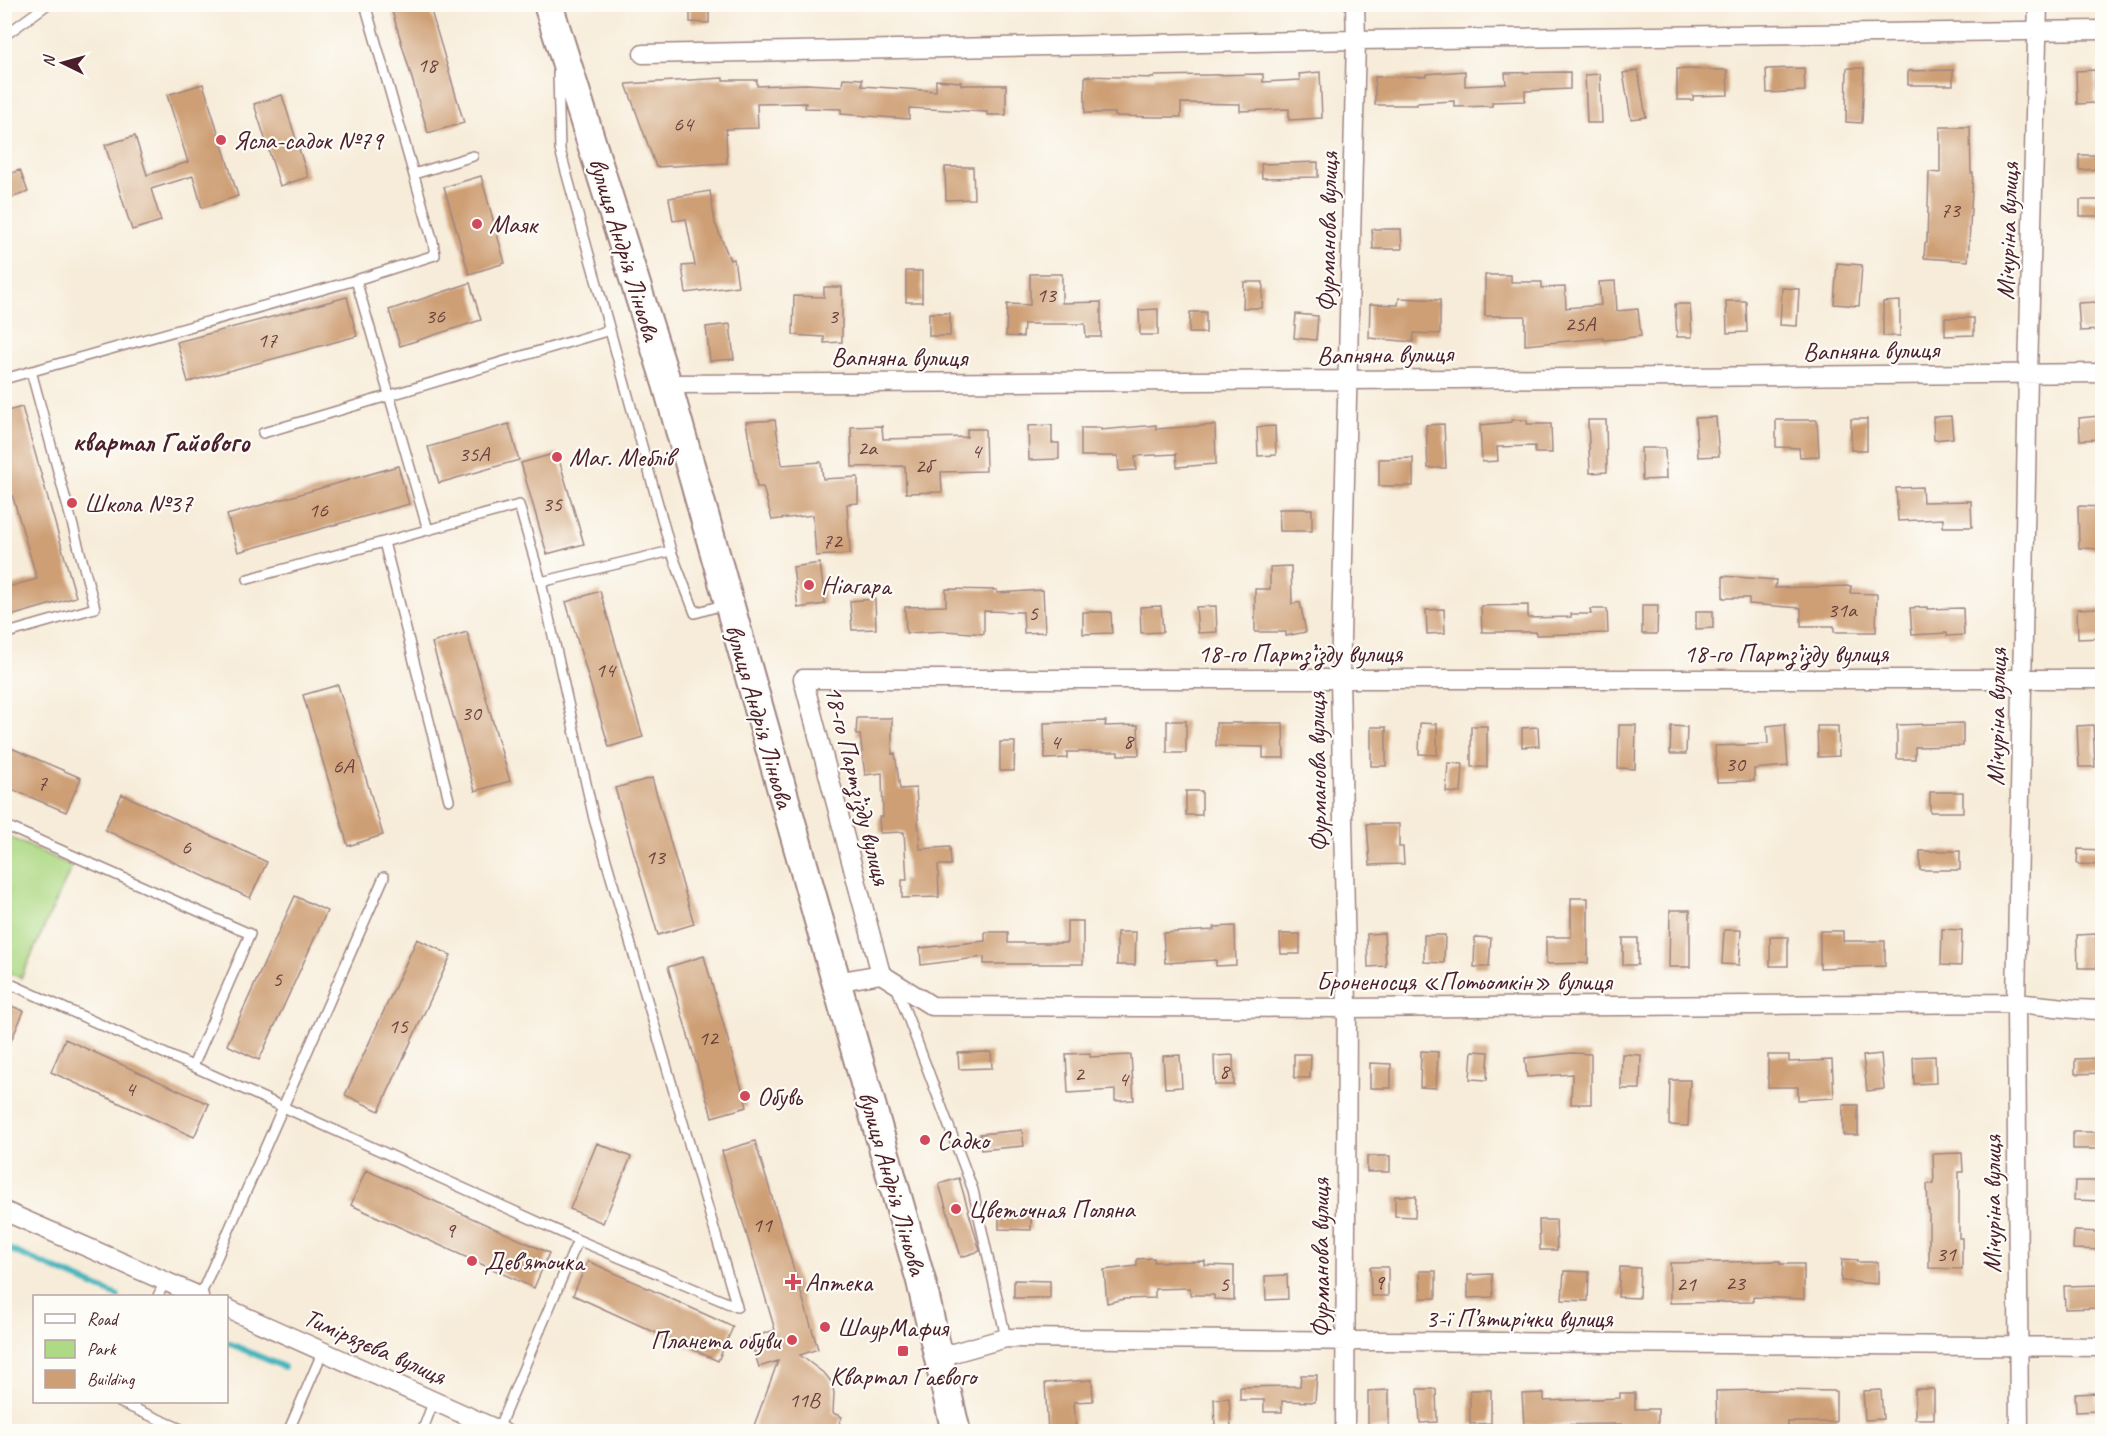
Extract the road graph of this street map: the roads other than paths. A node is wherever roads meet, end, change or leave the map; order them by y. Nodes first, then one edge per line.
1 (48, 4) edge
2 (365, 4) edge
3 (1354, 4) edge
4 (2038, 4) edge
5 (552, 17) edge
6 (2038, 30) junction
7 (2103, 30) edge
8 (4, 36) edge
9 (1356, 40) junction
10 (643, 54) dead end
11 (473, 156) dead end
12 (414, 174) junction
13 (356, 280) junction
14 (610, 330) junction
15 (31, 371) junction
16 (2103, 373) edge
17 (2028, 374) junction
18 (4, 379) edge
19 (1349, 380) junction
20 (667, 384) junction
21 (389, 395) junction
22 (264, 433) dead end
23 (428, 530) junction
24 (384, 542) junction
25 (671, 551) junction
26 (248, 579) dead end
27 (541, 582) junction
28 (728, 603) junction
29 (4, 634) edge
30 (1340, 678) junction
31 (2022, 678) junction
32 (2103, 679) edge
33 (449, 800) dead end
34 (4, 825) edge
35 (384, 877) dead end
36 (888, 978) junction
37 (4, 981) edge
38 (836, 982) junction
39 (2016, 1003) junction
40 (1347, 1008) junction
41 (2103, 1010) edge
42 (193, 1066) junction
43 (283, 1107) junction
44 (4, 1211) edge
45 (578, 1240) junction
46 (161, 1289) edge
47 (194, 1295) edge
48 (200, 1295) edge
49 (228, 1309) edge
50 (1006, 1338) junction
51 (1346, 1342) junction
52 (2018, 1346) junction
53 (2103, 1347) edge
54 (323, 1351) junction
55 (939, 1357) junction
56 (434, 1400) junction
57 (124, 1403) edge
58 (501, 1430) edge
59 (188, 1431) edge
60 (288, 1431) edge
61 (422, 1431) edge
62 (956, 1431) edge
63 (1345, 1431) edge
64 (2019, 1431) edge

1 - 8 lane
2 - 12 lane
3 - 9 street, Фурманова вулиця
4 - 6 street, Мічуріна вулиця
5 - 14 lane
5 - 20 main road, вулиця Андрія Ліньова
6 - 7 street
6 - 9 street
6 - 17 street, Мічуріна вулиця
9 - 10 street
9 - 19 street, Фурманова вулиця
11 - 12 lane
12 - 13 lane
13 - 15 lane
13 - 21 lane
14 - 21 lane
14 - 25 lane
15 - 18 lane
15 - 29 lane
16 - 17 street, Вапняна вулиця
17 - 19 street, Вапняна вулиця
17 - 31 street, Мічуріна вулиця
19 - 20 street, Вапняна вулиця
19 - 30 street, Фурманова вулиця
20 - 28 main road, вулиця Андрія Ліньова
21 - 22 lane
21 - 23 lane
23 - 24 lane
23 - 27 lane
24 - 26 lane
24 - 33 lane
25 - 27 lane
25 - 28 lane
27 - 45 lane
28 - 38 main road, вулиця Андрія Ліньова
30 - 31 street, 18-го Партз’їзду вулиця
30 - 36 street, 18-го Партз’їзду вулиця
30 - 40 street, Фурманова вулиця
31 - 32 street, 18-го Партз’їзду вулиця
31 - 39 street, Мічуріна вулиця
34 - 42 lane
35 - 43 lane
36 - 38 street
36 - 40 street, Броненосця «Потьомкін» вулиця
36 - 50 lane
37 - 42 lane
38 - 55 main road, вулиця Андрія Ліньова
39 - 40 street, Броненосця «Потьомкін» вулиця
39 - 41 street, Броненосця «Потьомкін» вулиця
39 - 52 street, Мічуріна вулиця
40 - 51 street, Фурманова вулиця
42 - 43 lane
43 - 45 lane
43 - 48 lane
44 - 46 street
45 - 58 lane
46 - 47 street
49 - 54 street, Тимірязєва вулиця
50 - 51 street, 3-ї П’ятирічки вулиця
50 - 55 street, 3-ї П’ятирічки вулиця
51 - 52 street, 3-ї П’ятирічки вулиця
51 - 63 street, Фурманова вулиця
52 - 53 street, 3-ї П’ятирічки вулиця
52 - 64 street, Мічуріна вулиця
54 - 56 street, Тимірязєва вулиця
54 - 60 lane
55 - 62 main road, вулиця Андрія Ліньова
56 - 58 street, Тимірязєва вулиця
56 - 61 lane
57 - 59 lane

